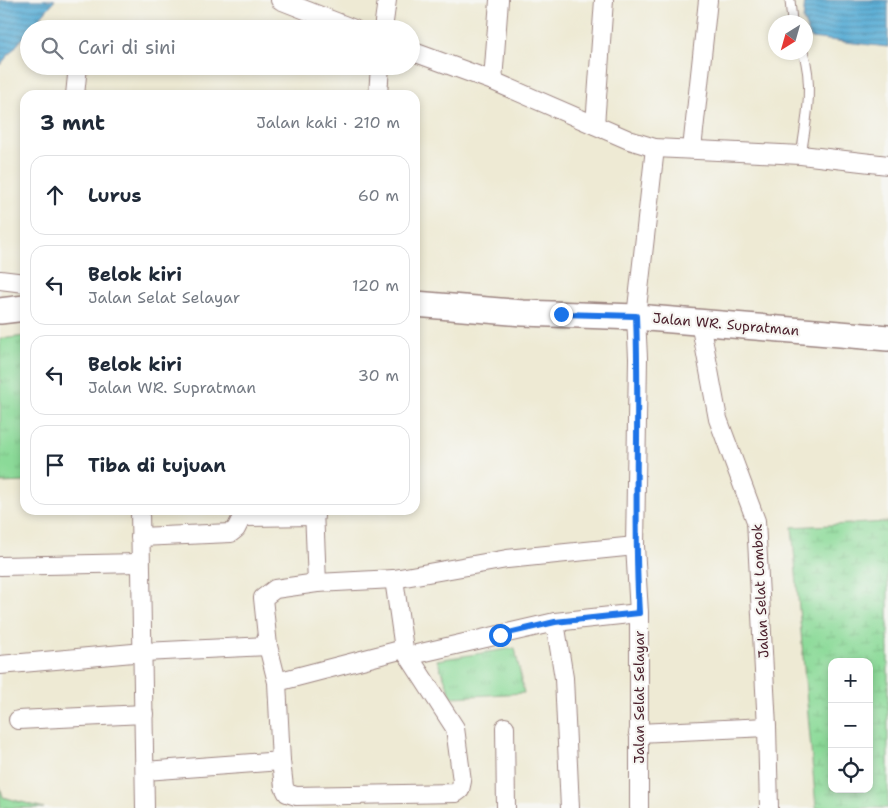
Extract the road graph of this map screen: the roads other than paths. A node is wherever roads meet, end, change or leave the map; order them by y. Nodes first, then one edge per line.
1 (280, 0) edge
2 (387, 0) edge
3 (499, 0) edge
4 (604, 0) edge
5 (708, 0) edge
6 (790, 0) edge
7 (791, 15) edge
8 (331, 20) edge
9 (384, 20) edge
10 (420, 54) edge
11 (804, 60) edge
12 (77, 75) edge
13 (379, 75) edge
14 (493, 80) junction
15 (76, 90) edge
16 (378, 90) edge
17 (595, 124) junction
18 (655, 148) junction
19 (692, 149) junction
20 (801, 155) junction
21 (888, 165) edge
22 (0, 280) edge
23 (20, 282) edge
24 (420, 304) edge
25 (20, 309) edge
26 (0, 311) edge
27 (700, 322) junction
28 (636, 323) junction
29 (888, 338) edge
30 (140, 515) edge
31 (280, 515) edge
32 (315, 515) edge
33 (140, 537) junction
34 (635, 546) junction
35 (139, 563) junction
36 (0, 566) edge
37 (394, 579) junction
38 (317, 583) junction
39 (639, 613) junction
40 (555, 622) junction
41 (268, 646) junction
42 (144, 652) junction
43 (406, 652) junction
44 (0, 665) edge
45 (277, 682) junction
46 (144, 714) junction
47 (18, 720) dead end
48 (505, 727) dead end
49 (767, 727) junction
50 (638, 733) junction
51 (281, 761) junction
52 (145, 772) junction
53 (145, 808) edge
54 (506, 808) edge
55 (570, 808) edge
56 (639, 808) edge
57 (769, 808) edge

1 - 8 street
2 - 9 street
3 - 14 street
4 - 17 street
5 - 19 street
6 - 7 lane
10 - 14 street
11 - 20 lane
12 - 15 street
13 - 16 street
14 - 17 street
17 - 18 street
18 - 19 street
18 - 28 street, Jalan Selat Selayar
19 - 20 street
20 - 21 street
22 - 23 street
24 - 28 street, Jalan WR. Supratman
25 - 26 street
27 - 28 street, Jalan WR. Supratman
27 - 29 street, Jalan WR. Supratman
27 - 49 street, Jalan Selat Lombok
28 - 34 street, Jalan Selat Selayar
30 - 33 street
31 - 33 street
32 - 38 street
33 - 35 street
34 - 37 street
34 - 39 street, Jalan Selat Selayar
35 - 36 street
35 - 42 street
37 - 38 street
37 - 43 street
38 - 41 street
39 - 40 street
39 - 50 street, Jalan Selat Selayar
40 - 43 street
40 - 55 street
41 - 42 street
41 - 45 street
42 - 44 street
42 - 46 street
43 - 45 street
43 - 51 street
45 - 51 street
46 - 47 street
46 - 52 street
48 - 54 street
49 - 50 street
49 - 57 street, Jalan Selat Lombok
50 - 56 street, Jalan Selat Selayar
51 - 52 street
52 - 53 street

